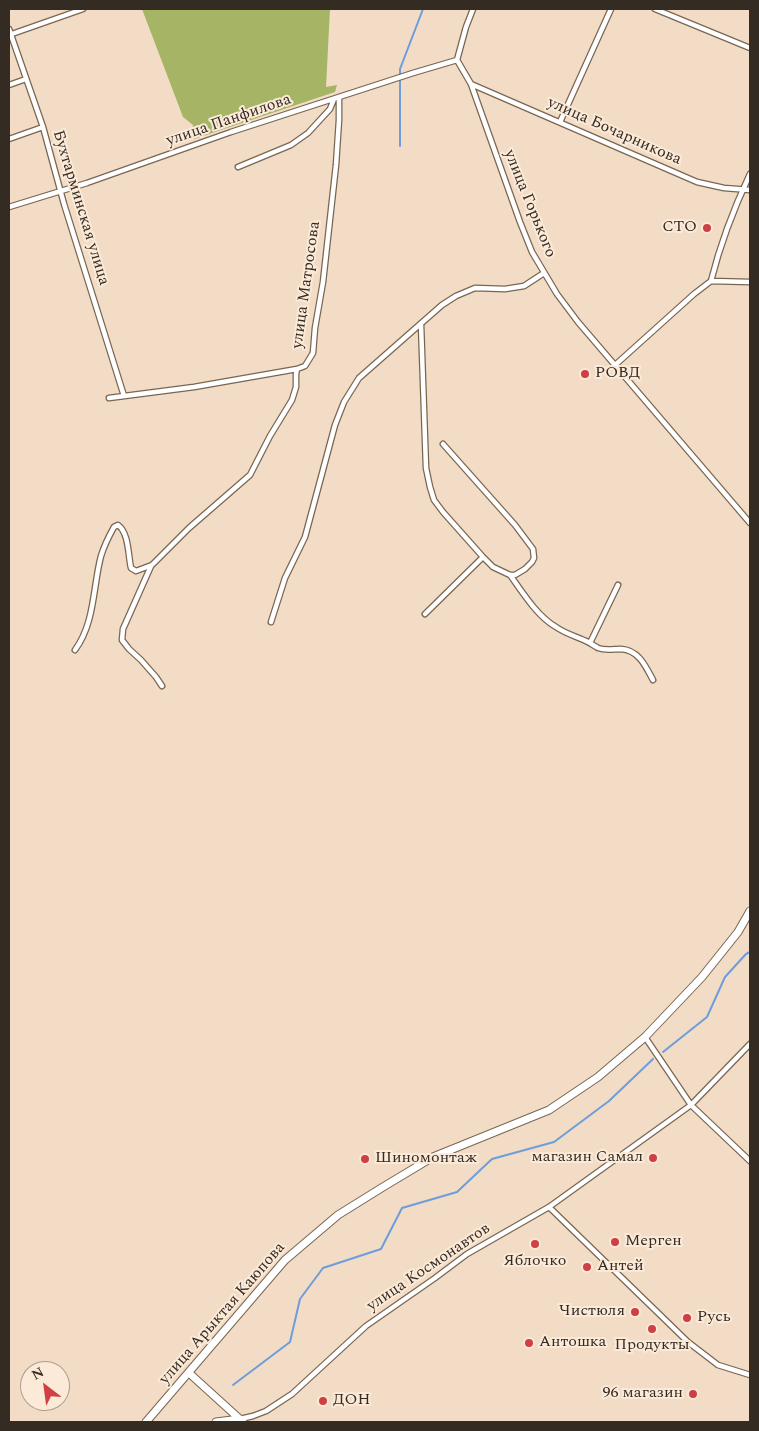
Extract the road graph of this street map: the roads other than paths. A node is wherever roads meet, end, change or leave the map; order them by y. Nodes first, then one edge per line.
1 (82, 9) edge
2 (473, 9) edge
3 (611, 9) edge
4 (655, 9) edge
5 (9, 33) edge
6 (750, 48) edge
7 (457, 60) junction
8 (26, 79) junction
9 (471, 84) junction
10 (9, 85) edge
11 (336, 98) junction
12 (560, 122) junction
13 (43, 127) junction
14 (9, 139) edge
15 (238, 167) dead end
16 (750, 174) edge
17 (742, 190) junction
18 (750, 190) edge
19 (61, 191) junction
20 (9, 207) edge
21 (544, 273) junction
22 (711, 281) junction
23 (750, 282) edge
24 (420, 324) junction
25 (614, 366) junction
26 (297, 369) junction
27 (124, 396) junction
28 (109, 398) dead end
29 (442, 444) dead end
30 (750, 523) edge
31 (483, 557) junction
32 (152, 565) junction
33 (510, 576) junction
34 (618, 585) dead end
35 (425, 614) dead end
36 (271, 622) dead end
37 (590, 643) junction
38 (75, 650) dead end
39 (653, 680) dead end
40 (162, 686) dead end
41 (750, 911) edge
42 (645, 1037) junction
43 (750, 1044) edge
44 (691, 1104) junction
45 (750, 1161) edge
46 (549, 1207) junction
47 (189, 1373) junction
48 (750, 1375) edge
49 (242, 1420) edge
50 (146, 1422) edge
51 (216, 1422) edge

1 - 5 street
2 - 7 street
3 - 12 street
4 - 6 street
5 - 8 street, Бухтарминская улица
7 - 9 street, улица Горького
7 - 11 street, улица Панфилова
8 - 10 street
8 - 13 street, Бухтарминская улица
9 - 12 street, улица Бочарникова
9 - 21 street, улица Горького
11 - 15 street
11 - 19 street, улица Панфилова
11 - 26 street, улица Матросова
12 - 17 street, улица Бочарникова
13 - 14 street
13 - 19 street, Бухтарминская улица
16 - 17 street
17 - 18 street, улица Бочарникова
17 - 22 street
19 - 20 street, улица Панфилова
19 - 27 street, Бухтарминская улица
21 - 24 street
21 - 25 street, улица Горького
22 - 23 street
22 - 25 street
24 - 31 street
24 - 36 street
25 - 30 street, улица Горького
26 - 27 street
26 - 32 street, улица Матросова
27 - 28 street
29 - 33 street
31 - 33 street
31 - 35 street
32 - 38 street
32 - 40 street
33 - 37 street
34 - 37 street
37 - 39 street
41 - 42 street, улица Арыктая Каюпова
42 - 44 street
42 - 47 street, улица Арыктая Каюпова
43 - 44 street, улица Космонавтов
44 - 45 street
44 - 46 street, улица Космонавтов
46 - 48 street
46 - 49 street, улица Космонавтов
47 - 49 street
47 - 50 street, улица Арыктая Каюпова
49 - 51 street

